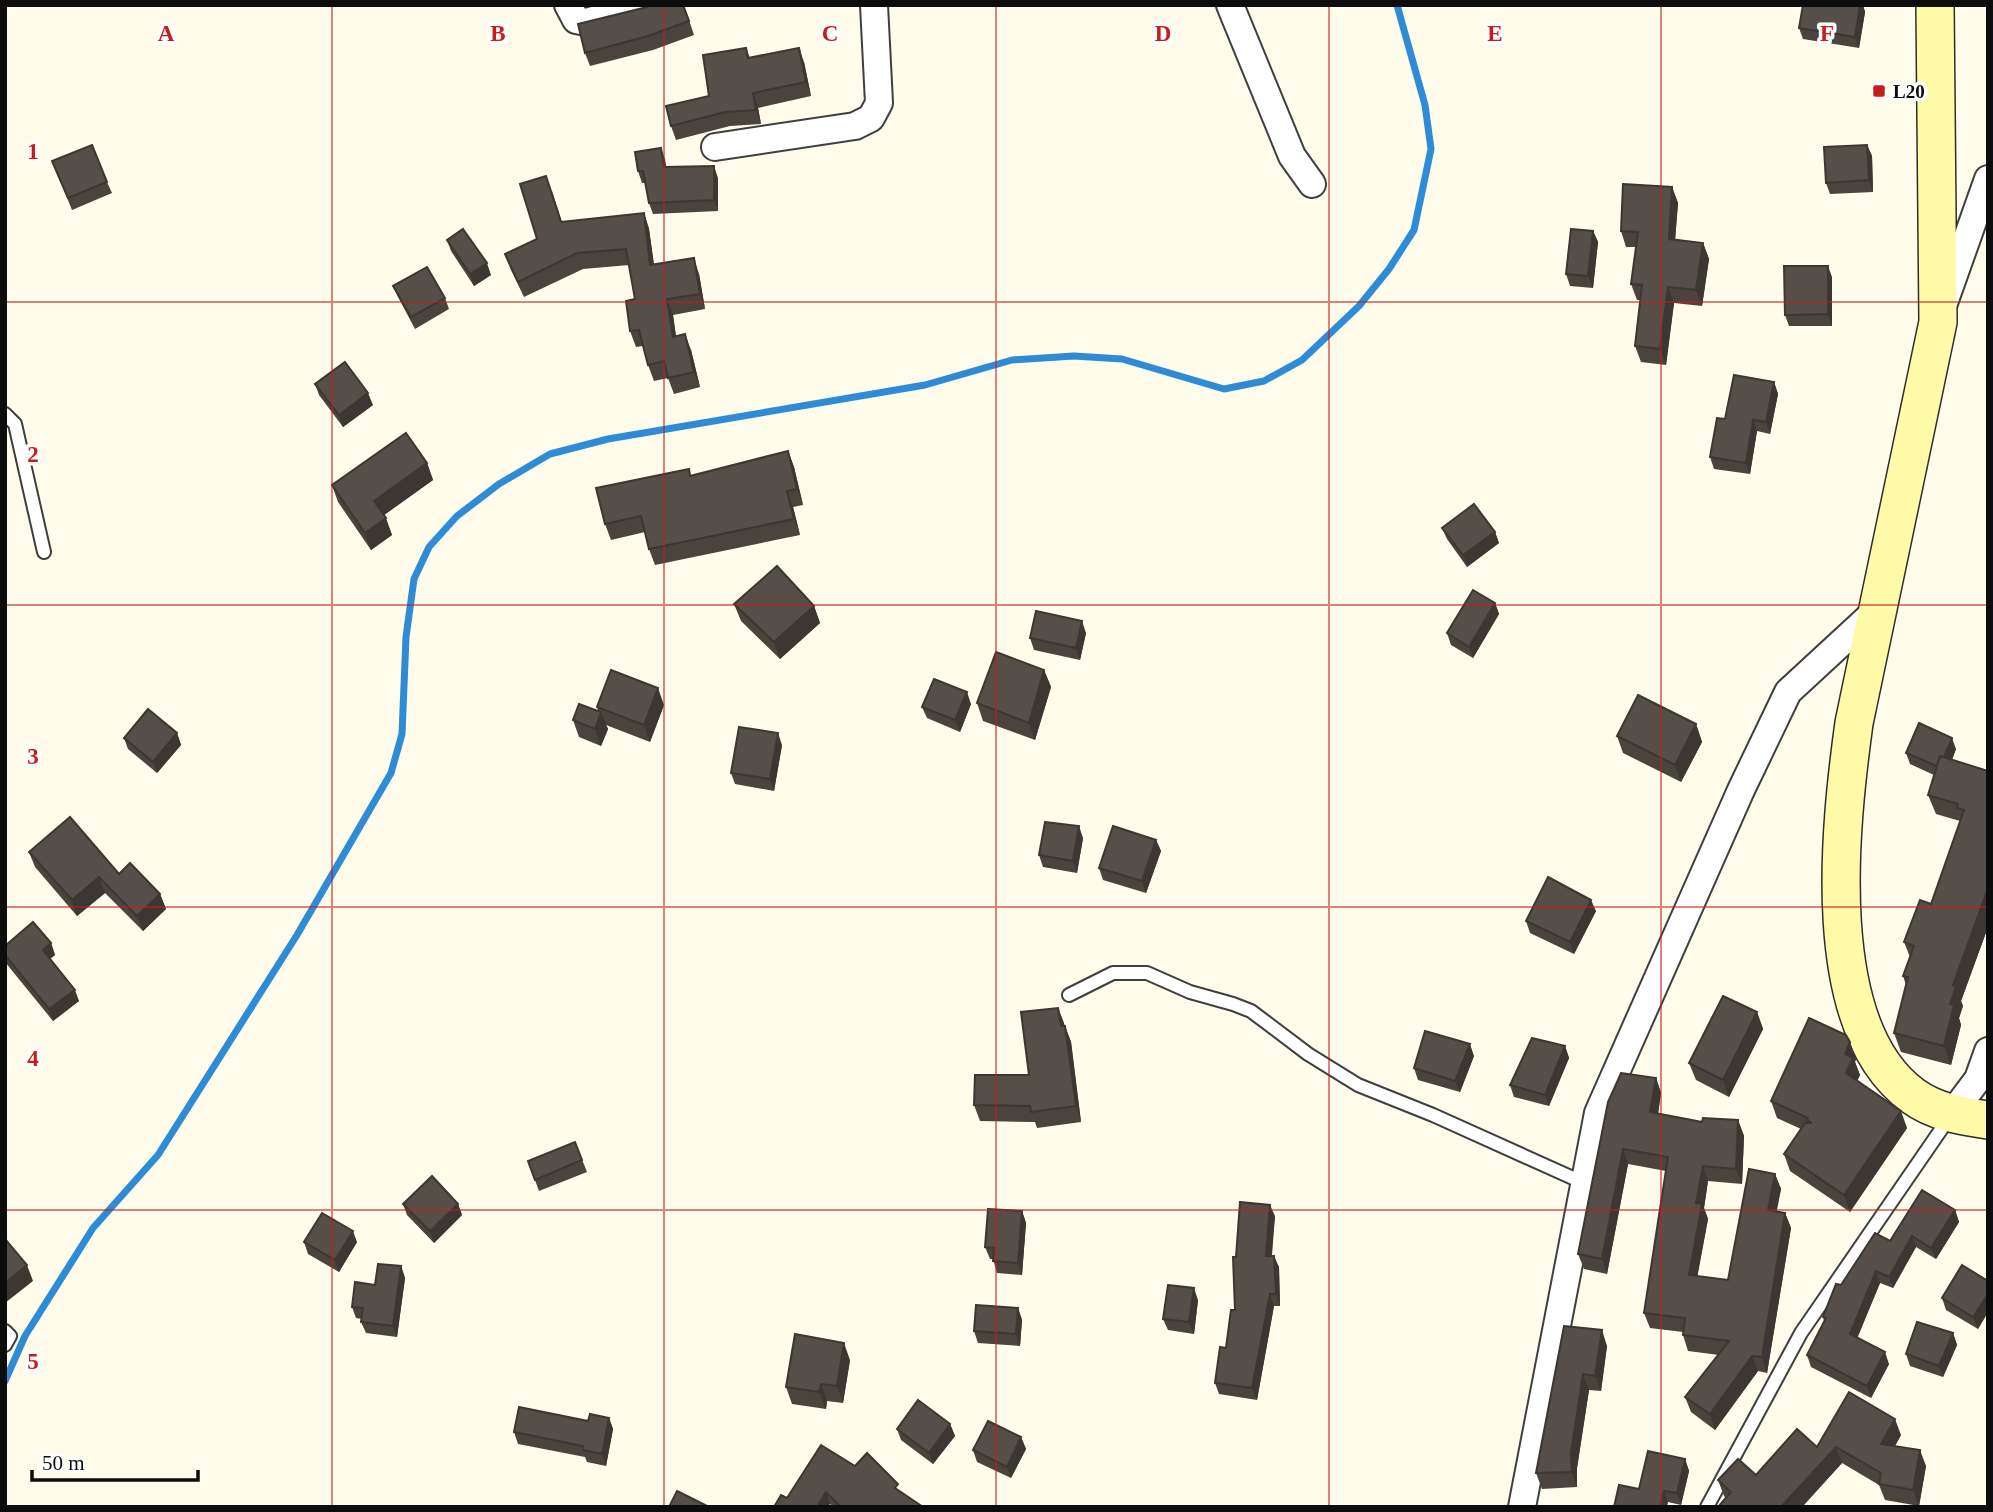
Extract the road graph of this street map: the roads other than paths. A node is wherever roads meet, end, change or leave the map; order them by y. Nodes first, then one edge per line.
1 (568, 5) edge
2 (648, 5) edge
3 (874, 5) edge
4 (1230, 5) edge
5 (1935, 5) edge
6 (715, 147) dead end
7 (1988, 179) edge
8 (1312, 184) dead end
9 (1937, 322) junction
10 (5, 414) edge
11 (44, 552) dead end
12 (1879, 608) junction
13 (1069, 995) dead end
14 (1988, 1051) edge
15 (1951, 1115) junction
16 (1988, 1120) edge
17 (1584, 1183) junction
18 (5, 1331) edge
19 (5, 1345) edge
20 (1521, 1507) edge
21 (1707, 1507) edge

1 - 2 street
3 - 6 street
4 - 8 street
5 - 9 street
7 - 9 street
9 - 12 street
10 - 11 lane
12 - 15 street
12 - 17 street
13 - 17 lane
14 - 15 street
15 - 16 street
15 - 21 lane
17 - 20 street
18 - 19 lane

